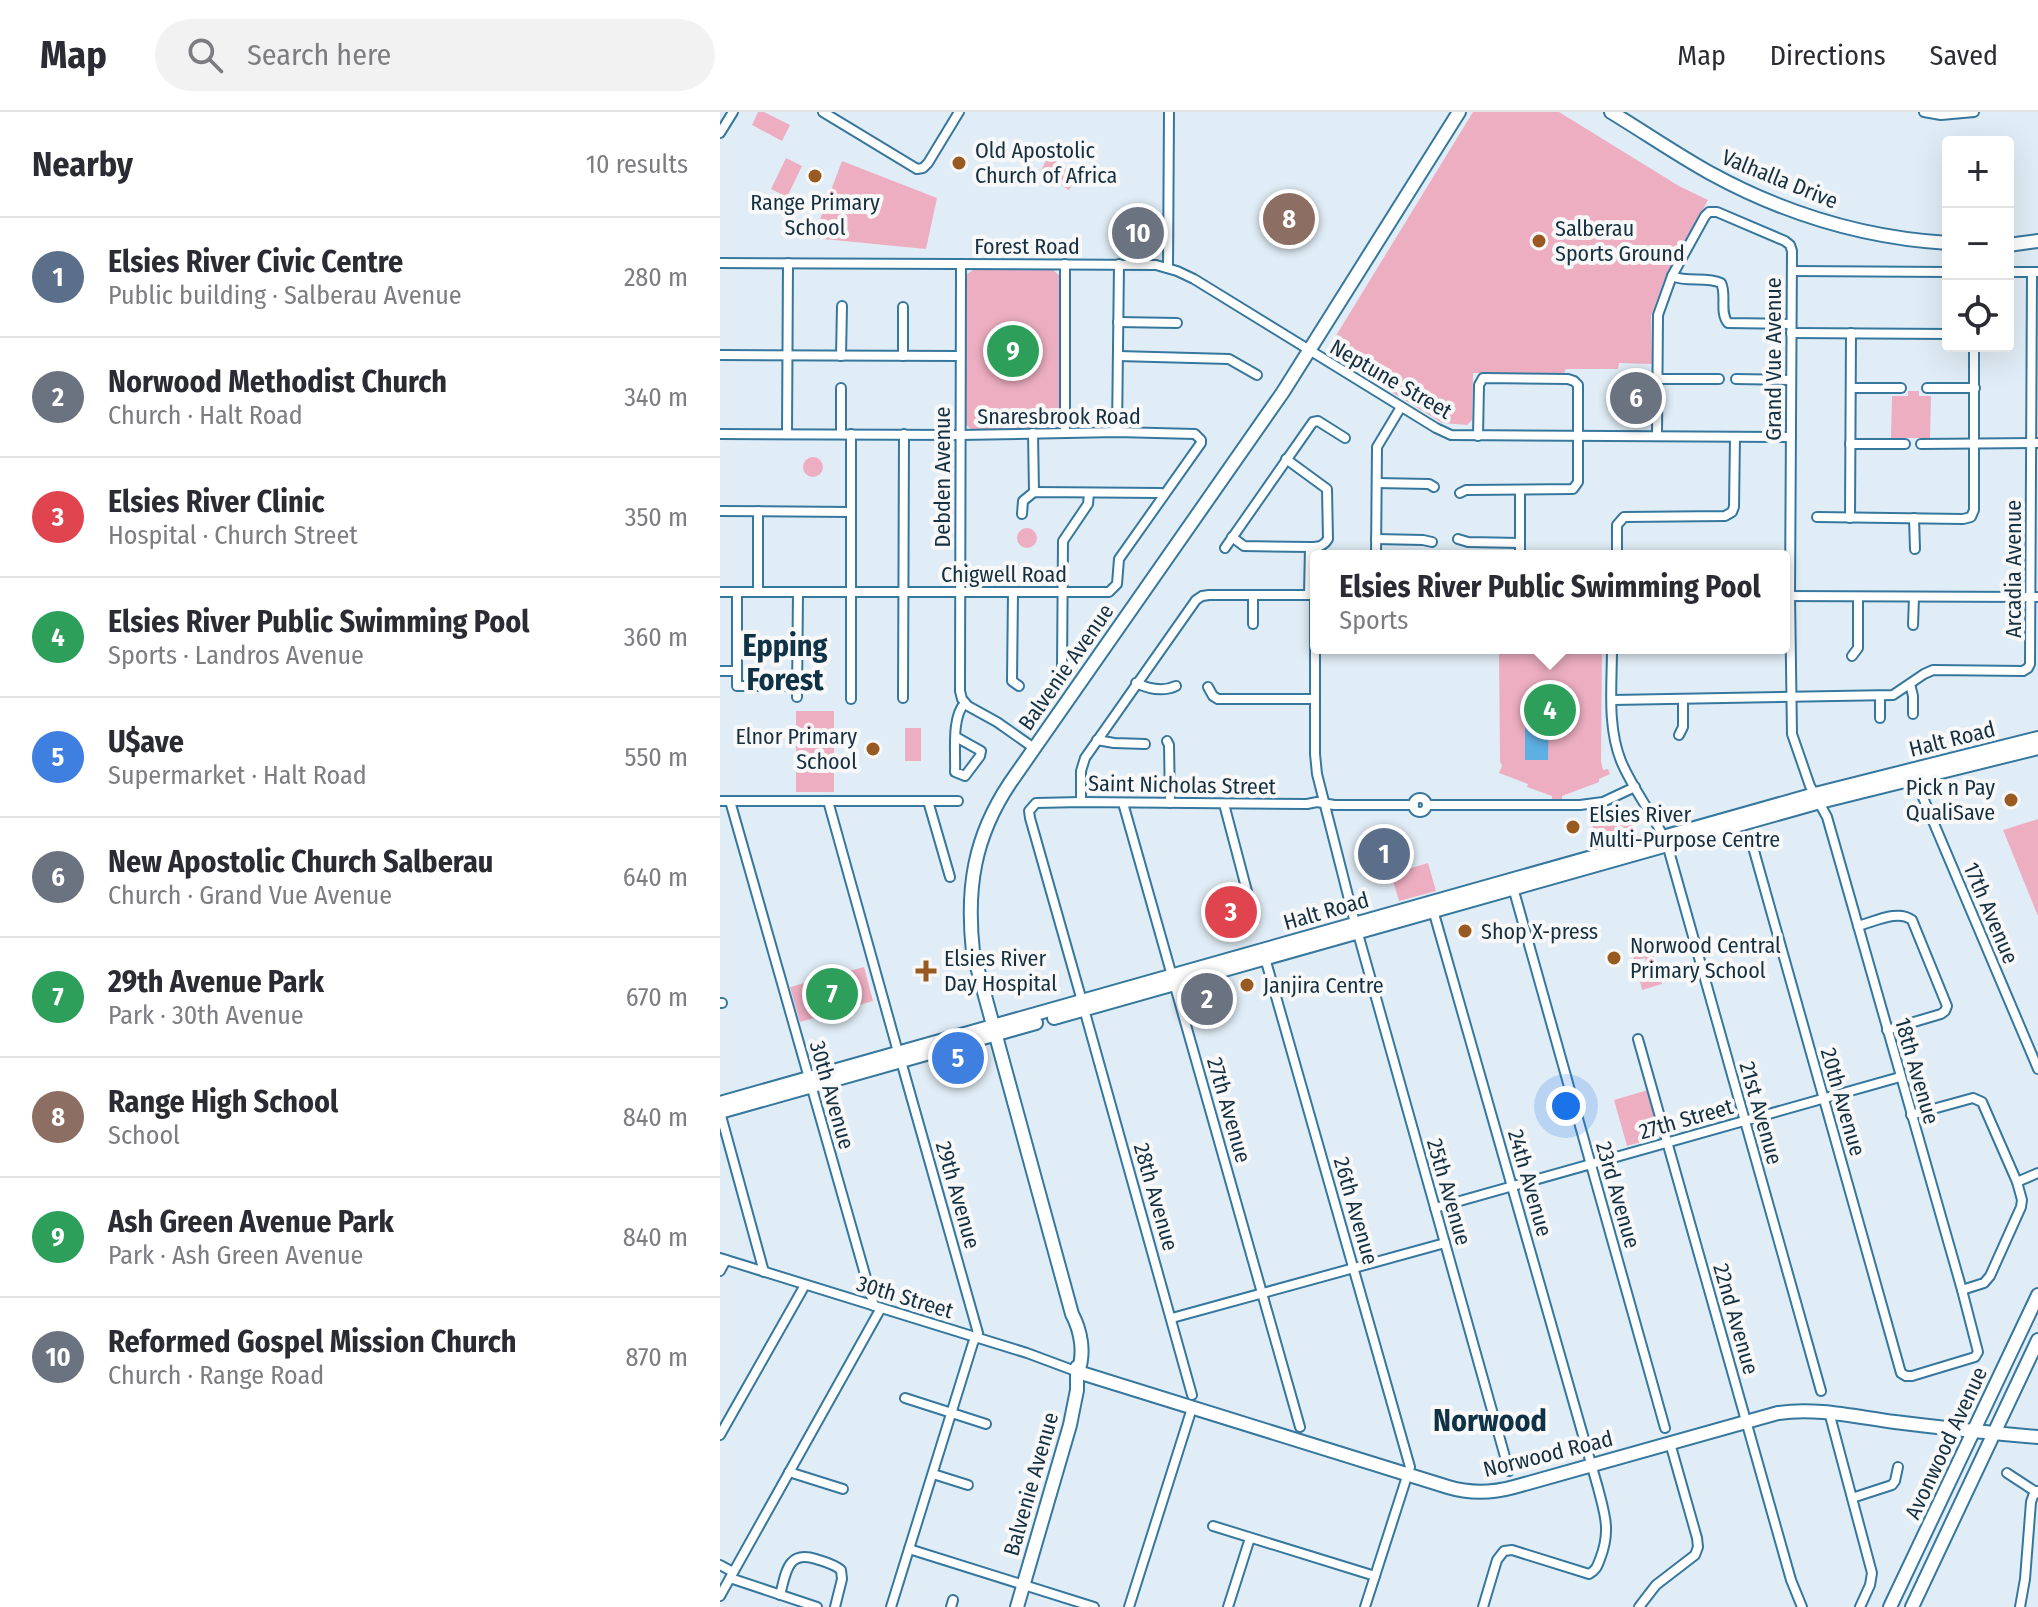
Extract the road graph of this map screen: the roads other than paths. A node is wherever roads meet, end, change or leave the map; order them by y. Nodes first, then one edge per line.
1 (733, 112) edge
2 (823, 112) edge
3 (959, 112) edge
4 (1169, 112) edge
5 (1459, 112) edge
6 (1611, 112) edge
7 (1924, 112) edge
8 (1974, 112) edge
9 (720, 133) edge
10 (1942, 242) edge
11 (2038, 243) edge
12 (2014, 245) edge
13 (720, 263) edge
14 (788, 263) junction
15 (961, 264) junction
16 (1065, 264) junction
17 (1119, 264) junction
18 (1168, 268) junction
19 (1792, 271) junction
20 (1942, 272) edge
21 (2014, 272) edge
22 (2035, 272) edge
23 (1672, 276) junction
24 (842, 306) dead end
25 (903, 307) dead end
26 (1118, 322) junction
27 (1177, 323) dead end
28 (1791, 328) junction
29 (1851, 333) junction
30 (1942, 334) edge
31 (1309, 351) junction
32 (1974, 352) edge
33 (720, 355) edge
34 (788, 355) junction
35 (841, 356) junction
36 (903, 356) junction
37 (960, 356) junction
38 (1118, 356) junction
39 (1257, 375) dead end
40 (1657, 379) junction
41 (1719, 379) dead end
42 (1736, 379) dead end
43 (1791, 380) junction
44 (841, 388) dead end
45 (1851, 388) junction
46 (1901, 388) dead end
47 (1927, 388) dead end
48 (1975, 388) junction
49 (1401, 407) junction
50 (1117, 432) junction
51 (1033, 433) junction
52 (1065, 433) junction
53 (720, 434) edge
54 (787, 434) junction
55 (846, 434) junction
56 (904, 434) junction
57 (960, 435) junction
58 (1478, 436) junction
59 (1578, 436) junction
60 (1657, 436) junction
61 (1735, 437) junction
62 (1791, 437) junction
63 (1345, 438) dead end
64 (1201, 443) joint
65 (2035, 443) edge
66 (1850, 444) junction
67 (1905, 444) dead end
68 (1921, 444) dead end
69 (1975, 444) junction
70 (1286, 459) junction
71 (1377, 483) junction
72 (1434, 487) dead end
73 (1520, 490) junction
74 (1034, 492) junction
75 (1089, 493) junction
76 (1460, 493) dead end
77 (1164, 495) junction
78 (720, 511) edge
79 (758, 511) junction
80 (851, 512) junction
81 (1022, 514) dead end
82 (1817, 517) dead end
83 (1850, 518) junction
84 (1914, 518) junction
85 (2034, 518) edge
86 (1232, 537) junction
87 (1376, 539) junction
88 (1458, 539) dead end
89 (1432, 542) dead end
90 (1520, 543) junction
91 (1310, 547) junction
92 (1225, 548) dead end
93 (1915, 549) dead end
94 (1310, 550) edge
95 (1376, 550) edge
96 (1520, 550) edge
97 (1617, 550) edge
98 (1788, 550) edge
99 (720, 592) edge
100 (737, 592) junction
101 (758, 592) junction
102 (798, 592) junction
103 (851, 592) junction
104 (903, 592) junction
105 (960, 592) junction
106 (1013, 592) junction
107 (1064, 592) junction
108 (1253, 595) junction
109 (1310, 595) edge
110 (1790, 596) edge
111 (1858, 597) junction
112 (1914, 597) junction
113 (2034, 597) edge
114 (1253, 624) dead end
115 (1913, 625) dead end
116 (1314, 654) edge
117 (1612, 654) edge
118 (1789, 654) edge
119 (1852, 656) dead end
120 (1062, 667) dead end
121 (720, 671) edge
122 (737, 671) junction
123 (798, 682) junction
124 (1136, 683) junction
125 (1910, 684) junction
126 (1019, 686) dead end
127 (1176, 686) dead end
128 (1208, 687) dead end
129 (1880, 696) junction
130 (797, 697) dead end
131 (1791, 697) junction
132 (903, 698) dead end
133 (851, 699) dead end
134 (1315, 699) junction
135 (1683, 699) junction
136 (1612, 700) junction
137 (965, 703) junction
138 (1913, 714) dead end
139 (1880, 718) dead end
140 (1679, 735) dead end
141 (956, 737) junction
142 (2038, 738) edge
143 (1097, 740) junction
144 (1167, 741) dead end
145 (1145, 744) dead end
146 (1034, 748) junction
147 (2038, 748) edge
148 (1913, 774) junction
149 (1635, 787) junction
150 (1817, 798) junction
151 (725, 801) edge
152 (828, 801) junction
153 (928, 801) junction
154 (958, 801) dead end
155 (1039, 802) joint
156 (1081, 802) junction
157 (1123, 803) junction
158 (1170, 803) junction
159 (1324, 803) junction
160 (1224, 804) junction
161 (1665, 840) junction
162 (1751, 840) dead end
163 (950, 877) dead end
164 (1512, 884) junction
165 (1248, 895) dead end
166 (1433, 910) junction
167 (1858, 926) junction
168 (1356, 927) junction
169 (1265, 958) junction
170 (1173, 979) junction
171 (1083, 1005) junction
172 (1887, 1030) junction
173 (994, 1031) junction
174 (1638, 1039) dead end
175 (900, 1057) junction
176 (2038, 1069) edge
177 (1900, 1077) junction
178 (810, 1082) junction
179 (1823, 1098) junction
180 (720, 1103) edge
181 (720, 1112) edge
182 (1911, 1115) junction
183 (1745, 1121) junction
184 (1668, 1143) junction
185 (1591, 1164) junction
186 (2038, 1173) edge
187 (2017, 1182) junction
188 (1512, 1187) junction
189 (1435, 1208) junction
190 (1445, 1243) junction
191 (723, 1259) edge
192 (1353, 1268) junction
193 (720, 1271) edge
194 (764, 1272) junction
195 (805, 1285) junction
196 (1962, 1290) junction
197 (1262, 1293) junction
198 (2038, 1295) edge
199 (878, 1307) junction
200 (1172, 1318) junction
201 (976, 1338) junction
202 (2038, 1340) edge
203 (1978, 1352) joint
204 (1078, 1372) junction
205 (1821, 1391) dead end
206 (905, 1398) dead end
207 (1192, 1401) junction
208 (952, 1412) junction
209 (1829, 1412) junction
210 (1747, 1421) junction
211 (986, 1424) dead end
212 (1300, 1427) dead end
213 (1665, 1428) dead end
214 (1974, 1431) junction
215 (1994, 1433) junction
216 (720, 1435) edge
217 (2038, 1437) edge
218 (1670, 1443) junction
219 (1592, 1465) junction
220 (1898, 1467) dead end
221 (1509, 1471) dead end
222 (789, 1472) junction
223 (2007, 1473) dead end
224 (933, 1474) junction
225 (1407, 1475) junction
226 (968, 1485) dead end
227 (843, 1489) dead end
228 (2037, 1492) edge
229 (1852, 1498) junction
230 (1213, 1526) dead end
231 (1250, 1538) junction
232 (909, 1549) junction
233 (720, 1565) edge
234 (732, 1575) junction
235 (1375, 1576) junction
236 (1023, 1585) junction
237 (780, 1595) junction
238 (720, 1596) edge
239 (817, 1607) edge
240 (835, 1607) edge
241 (891, 1607) edge
242 (1017, 1607) edge
243 (1094, 1607) edge
244 (1129, 1607) edge
245 (1228, 1607) edge
246 (1365, 1607) edge
247 (1483, 1607) edge
248 (1639, 1607) edge
249 (1802, 1607) edge
250 (1860, 1607) edge
251 (1890, 1607) edge
252 (1912, 1607) edge
253 (2020, 1607) edge

1 - 9 street
2 - 3 street
4 - 18 street
5 - 31 street, Balvenie Avenue
6 - 10 street, Valhalla Drive
7 - 8 street
11 - 12 street
13 - 14 street, Forest Road
14 - 15 street, Forest Road
14 - 34 street
15 - 16 street, Forest Road
15 - 37 street, Debden Avenue
16 - 17 street, Forest Road
16 - 52 street
17 - 18 street, Forest Road
17 - 26 street
18 - 31 street, Forest Road
19 - 20 street
19 - 23 street, Grand Vue Avenue
19 - 28 street, Grand Vue Avenue
21 - 22 street
22 - 65 street, Arcadia Avenue
23 - 28 street
23 - 40 street, Grand Vue Avenue
24 - 35 street
25 - 36 street
26 - 27 street
26 - 38 street
28 - 29 street
28 - 43 street, Grand Vue Avenue
29 - 30 street
29 - 45 street
31 - 49 street, Neptune Street
31 - 146 street, Balvenie Avenue
32 - 48 street
33 - 34 street
34 - 35 street
34 - 54 street
35 - 36 street
36 - 37 street
37 - 57 street, Debden Avenue
38 - 39 street
38 - 50 street
40 - 41 street
40 - 60 street, Grand Vue Avenue
42 - 43 street
43 - 62 street, Grand Vue Avenue
44 - 55 street
45 - 46 street
45 - 66 street
47 - 48 street
48 - 69 street
49 - 58 street, Neptune Street
49 - 71 street
50 - 52 street, Snaresbrook Road
50 - 64 street, Snaresbrook Road
51 - 52 street, Snaresbrook Road
51 - 57 street, Snaresbrook Road
51 - 74 street
53 - 54 street, Snaresbrook Road
54 - 55 street, Snaresbrook Road
55 - 56 street, Snaresbrook Road
55 - 80 street
56 - 57 street, Snaresbrook Road
56 - 104 street
57 - 105 street, Debden Avenue
58 - 59 street, Neptune Street
58 - 59 street
59 - 60 street, Neptune Street
59 - 73 street
60 - 61 street, Neptune Street
61 - 62 street, Neptune Street
61 - 97 street
62 - 98 street, Grand Vue Avenue
63 - 70 street
64 - 77 street, Chigwell Road
65 - 69 street
65 - 85 street, Arcadia Avenue
66 - 67 street
66 - 83 street
68 - 69 street
69 - 84 street
70 - 86 street
70 - 91 street
71 - 72 street
71 - 87 street
73 - 76 street
73 - 90 street
74 - 75 street
74 - 81 street
75 - 77 street
75 - 107 street
77 - 107 street, Chigwell Road
78 - 79 street
79 - 80 street
79 - 101 street
80 - 103 street
82 - 83 street
83 - 84 street
84 - 93 street
85 - 113 street, Arcadia Avenue
86 - 91 street
86 - 92 street
87 - 89 street
87 - 95 street
88 - 90 street
90 - 96 street
91 - 94 street, 25th Avenue
99 - 100 street, Chigwell Road
100 - 101 street, Chigwell Road
100 - 122 street
101 - 102 street, Chigwell Road
102 - 103 street, Chigwell Road
102 - 123 street
103 - 104 street, Chigwell Road
103 - 133 street
104 - 105 street, Chigwell Road
104 - 132 street
105 - 106 street, Chigwell Road
105 - 137 street, Debden Avenue
106 - 107 street, Chigwell Road
106 - 126 street
107 - 120 street
108 - 109 street
108 - 114 street
108 - 124 street
110 - 111 street
111 - 112 street
111 - 119 street
112 - 113 street
112 - 115 street
113 - 125 street, Arcadia Avenue
116 - 134 street, 25th Avenue
117 - 136 street, 21st Avenue
118 - 131 street, Grand Vue Avenue
121 - 122 street
122 - 123 street
123 - 130 street
124 - 127 street
124 - 143 street
125 - 129 street, Arcadia Avenue
125 - 138 street
128 - 134 street
129 - 131 street, Arcadia Avenue
129 - 139 street
131 - 135 street, Arcadia Avenue
131 - 150 street, Grand Vue Avenue
134 - 159 street, 25th Avenue
135 - 136 street, Arcadia Avenue
135 - 140 street
136 - 149 street, 21st Avenue
137 - 141 street
137 - 146 street
141 - 141 street
142 - 148 street, Halt Road
143 - 145 street
143 - 156 street
144 - 158 street
146 - 173 street, Balvenie Avenue
147 - 148 street, Halt Road
148 - 150 street, Halt Road
148 - 176 street, 17th Avenue
149 - 159 street, Saint Nicholas Street
149 - 161 street, 21st Avenue
150 - 161 street, Halt Road
150 - 167 street, 18th Avenue
151 - 152 street
151 - 178 street, 30th Avenue
152 - 153 street
152 - 175 street, 29th Avenue
153 - 154 street
153 - 163 street
155 - 156 street, Saint Nicholas Street
155 - 171 street, 28th Avenue
156 - 157 street, Saint Nicholas Street
157 - 158 street, Saint Nicholas Street
157 - 170 street, 27th Avenue
158 - 160 street, Saint Nicholas Street
159 - 160 street, Saint Nicholas Street
159 - 168 street, 25th Avenue
160 - 165 street
161 - 164 street, Halt Road
161 - 183 street, 21st Avenue
162 - 179 street, 20th Avenue
164 - 166 street, Halt Road
164 - 168 street, Halt Road
164 - 185 street, 23rd Avenue
166 - 168 street, Halt Road
166 - 188 street, 24th Avenue
167 - 172 street, 18th Avenue
167 - 172 street
168 - 169 street, Halt Road
168 - 170 street, Halt Road
168 - 189 street, 25th Avenue
169 - 170 street, Halt Road
169 - 192 street, 26th Avenue
170 - 171 street, Halt Road
170 - 197 street, 27th Avenue
171 - 173 street, Halt Road
171 - 200 street, 28th Avenue
172 - 177 street, 18th Avenue
173 - 175 street, Halt Road
173 - 204 street, Balvenie Avenue
174 - 184 street, 22nd Avenue
175 - 178 street, Halt Road
175 - 201 street, 29th Avenue
177 - 179 street, 27th Street
177 - 182 street, 18th Avenue
178 - 180 street, Halt Road
178 - 181 street, Halt Road
178 - 199 street, 30th Avenue
179 - 183 street, 27th Street
179 - 203 street, 20th Avenue
181 - 194 street
182 - 187 street
182 - 196 street, 18th Avenue
183 - 184 street, 27th Street
183 - 205 street, 21st Avenue
184 - 185 street, 27th Street
184 - 210 street, 22nd Avenue
185 - 188 street, 27th Street
185 - 213 street, 23rd Avenue
186 - 187 street
187 - 196 street
188 - 189 street, 27th Street
188 - 219 street, 24th Avenue
189 - 190 street, 25th Avenue
190 - 192 street
190 - 221 street, 25th Avenue
191 - 193 street
191 - 194 street, 30th Street
192 - 197 street
192 - 225 street, 26th Avenue
194 - 195 street, 30th Street
195 - 199 street, 30th Street
195 - 216 street
196 - 203 street, 18th Avenue
197 - 200 street
197 - 212 street, 27th Avenue
198 - 214 street, Avonwood Avenue
199 - 201 street, 30th Street
199 - 222 street
200 - 207 street, 28th Avenue
201 - 204 street, 30th Street
201 - 208 street
202 - 215 street, Avonwood Avenue
204 - 207 street, Norwood Road
204 - 236 street, Balvenie Avenue
206 - 208 street
207 - 225 street, Norwood Road
207 - 244 street
208 - 211 street
208 - 224 street
209 - 210 street, Norwood Road
209 - 214 street, Norwood Road
209 - 229 street
210 - 218 street, Norwood Road
210 - 249 street, 22nd Avenue
214 - 215 street, Norwood Road
214 - 251 street, Avonwood Avenue
215 - 217 street, Norwood Road
215 - 252 street, Avonwood Avenue
218 - 219 street, Norwood Road
218 - 248 street
219 - 225 street, Norwood Road
219 - 247 street, 24th Avenue
220 - 229 street
222 - 227 street
222 - 234 street
223 - 228 street
224 - 226 street
224 - 232 street
225 - 235 street
228 - 253 street
229 - 250 street
230 - 231 street
231 - 235 street
231 - 245 street
232 - 236 street
232 - 241 street
233 - 234 street
234 - 237 street
234 - 238 street
235 - 246 street
236 - 242 street, Balvenie Avenue
236 - 243 street
237 - 239 street
237 - 240 street

